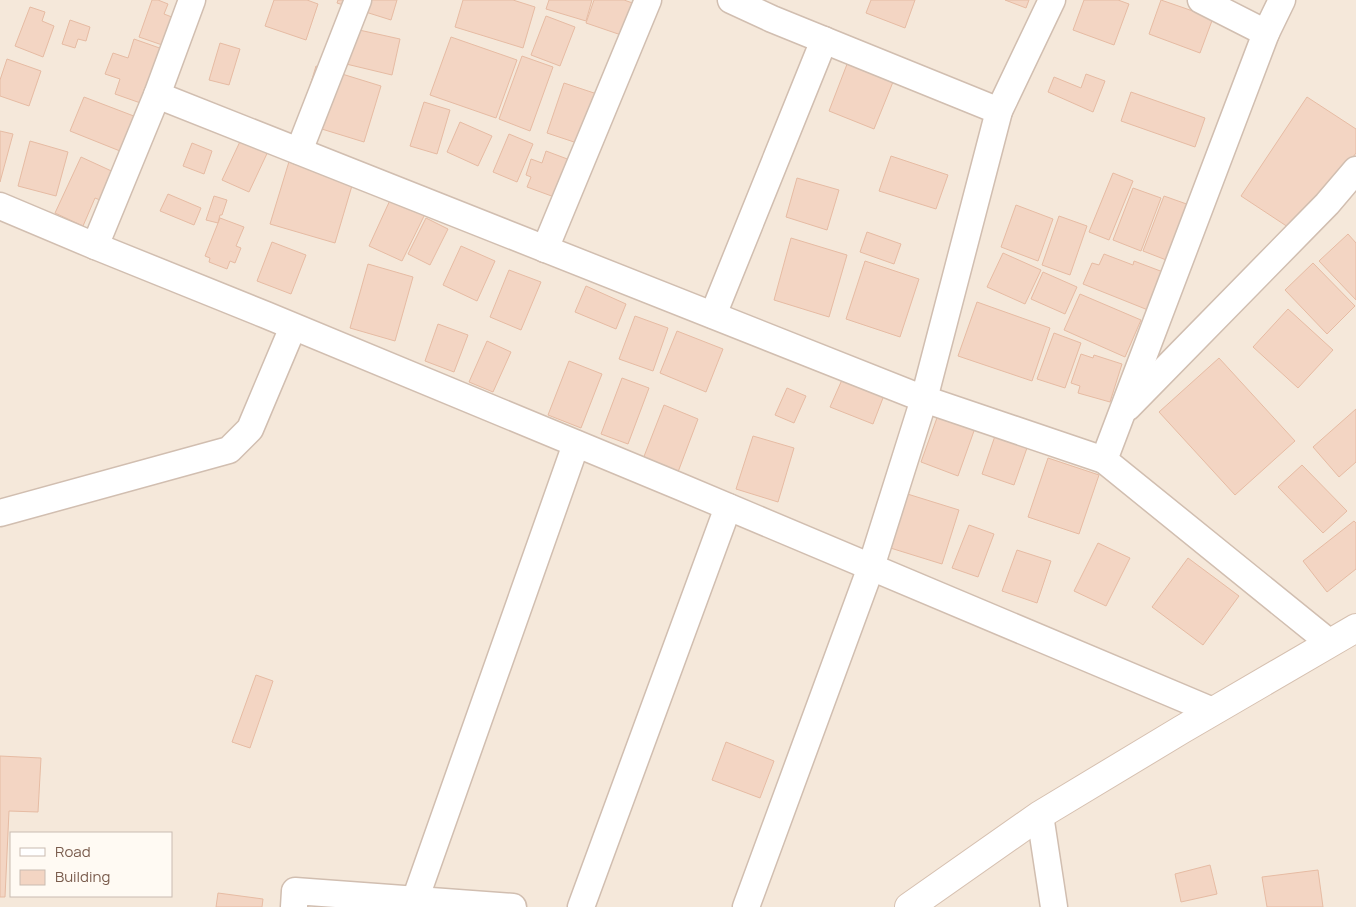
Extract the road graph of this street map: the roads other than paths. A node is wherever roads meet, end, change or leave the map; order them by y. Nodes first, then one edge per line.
1 (192, 0) edge
2 (358, 0) edge
3 (648, 0) edge
4 (731, 0) edge
5 (1052, 0) edge
6 (1201, 0) edge
7 (1282, 0) edge
8 (776, 10) edge
9 (1266, 33) junction
10 (824, 40) junction
11 (158, 95) junction
12 (999, 111) junction
13 (298, 151) junction
14 (1356, 170) edge
15 (0, 206) edge
16 (95, 246) junction
17 (545, 249) junction
18 (713, 315) junction
19 (293, 327) junction
20 (924, 399) junction
21 (1120, 415) junction
22 (576, 444) junction
23 (1104, 460) junction
24 (728, 507) junction
25 (0, 513) edge
26 (870, 568) junction
27 (1356, 628) edge
28 (1330, 643) junction
29 (1212, 711) junction
30 (1040, 815) junction
31 (415, 900) junction
32 (469, 906) edge
33 (294, 907) edge
34 (513, 907) edge
35 (581, 907) edge
36 (746, 907) edge
37 (909, 907) edge
38 (1054, 907) edge

1 - 11 street
2 - 13 street
3 - 17 street
4 - 8 street
5 - 12 street
6 - 9 street
7 - 9 street
8 - 10 street
9 - 21 street
10 - 12 street
10 - 18 street
11 - 13 street
11 - 16 street
12 - 20 street
13 - 17 street
14 - 21 street
15 - 16 street
16 - 19 street
17 - 18 street
18 - 20 street
19 - 22 street
19 - 25 street
20 - 23 street
20 - 26 street
21 - 23 street
22 - 24 street
22 - 31 street
23 - 28 street
24 - 26 street
24 - 35 street
26 - 29 street
26 - 36 street
27 - 28 street
28 - 29 street
29 - 30 street
30 - 37 street
30 - 38 street
31 - 32 street
31 - 33 street
32 - 34 street

